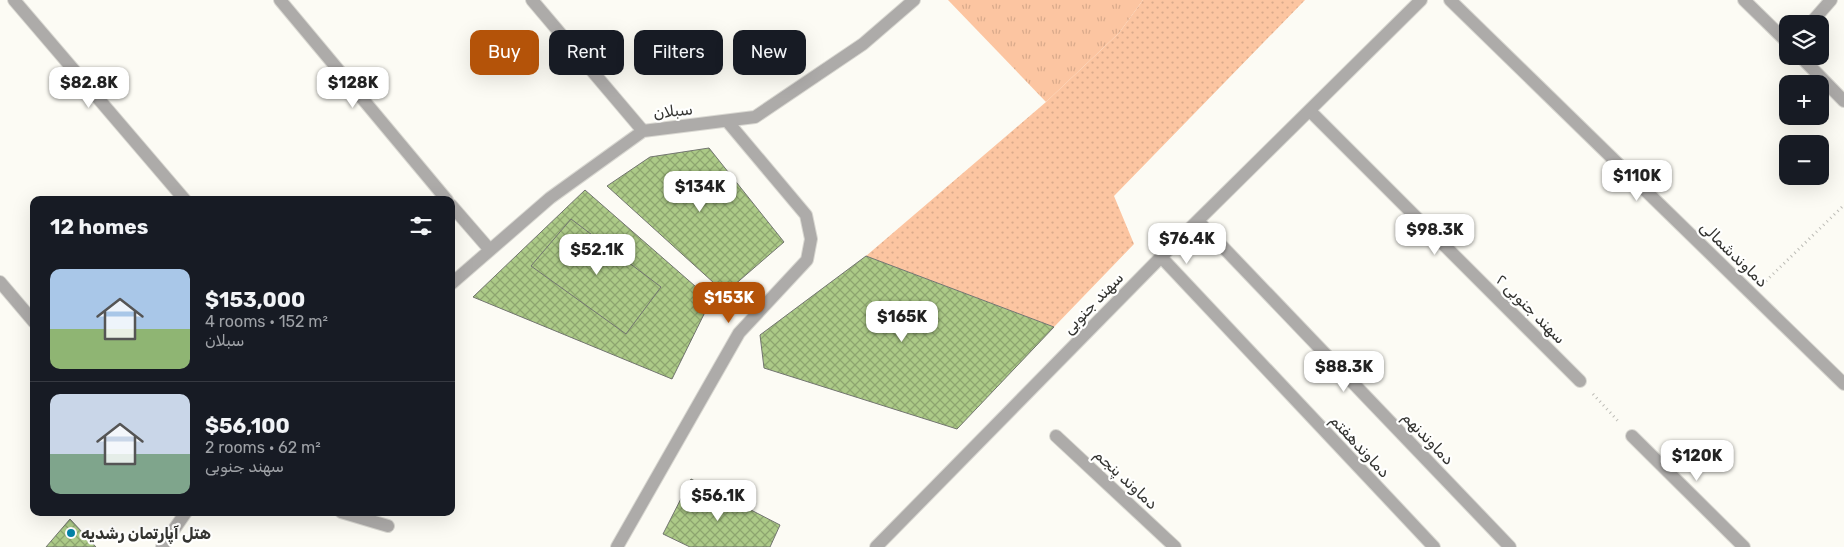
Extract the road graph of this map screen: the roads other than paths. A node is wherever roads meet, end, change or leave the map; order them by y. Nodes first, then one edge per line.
1 (14, 0) edge
2 (280, 0) edge
3 (532, 0) edge
4 (914, 0) edge
5 (1421, 0) edge
6 (1450, 0) edge
7 (1744, 0) edge
8 (1831, 0) edge
9 (1818, 15) edge
10 (1779, 34) edge
11 (1809, 65) edge
12 (1844, 101) edge
13 (1310, 110) junction
14 (727, 120) junction
15 (643, 131) junction
16 (182, 196) edge
17 (444, 196) edge
18 (455, 210) edge
19 (1198, 221) junction
20 (490, 250) junction
21 (1161, 257) junction
22 (455, 281) edge
23 (0, 282) edge
24 (30, 317) edge
25 (1580, 381) road end
26 (1844, 384) edge
27 (1056, 436) dead end
28 (1632, 436) road end
29 (183, 516) edge
30 (354, 516) edge
31 (388, 526) dead end
32 (162, 547) edge
33 (617, 547) edge
34 (876, 547) edge
35 (1175, 547) edge
36 (1434, 547) edge
37 (1510, 547) edge
38 (1744, 547) edge

1 - 16 street
2 - 17 street
3 - 15 street
4 - 14 street, سبلان
5 - 13 street, سهند جنوبی
6 - 26 street, دماوندشمالی
7 - 10 street
8 - 9 street
11 - 12 street
13 - 19 street, سهند جنوبی
13 - 25 street, سهند جنوبی ۲
14 - 15 street, سبلان
14 - 33 street
15 - 20 street, سبلان
18 - 20 street
19 - 21 street, سهند جنوبی
19 - 37 street, دماوندنهم
20 - 22 street, سبلان
21 - 34 street, سهند جنوبی
21 - 36 street, دماوندهفتم
23 - 24 street
27 - 35 street, دماوند پنجم
28 - 38 street
29 - 32 street
30 - 31 street

